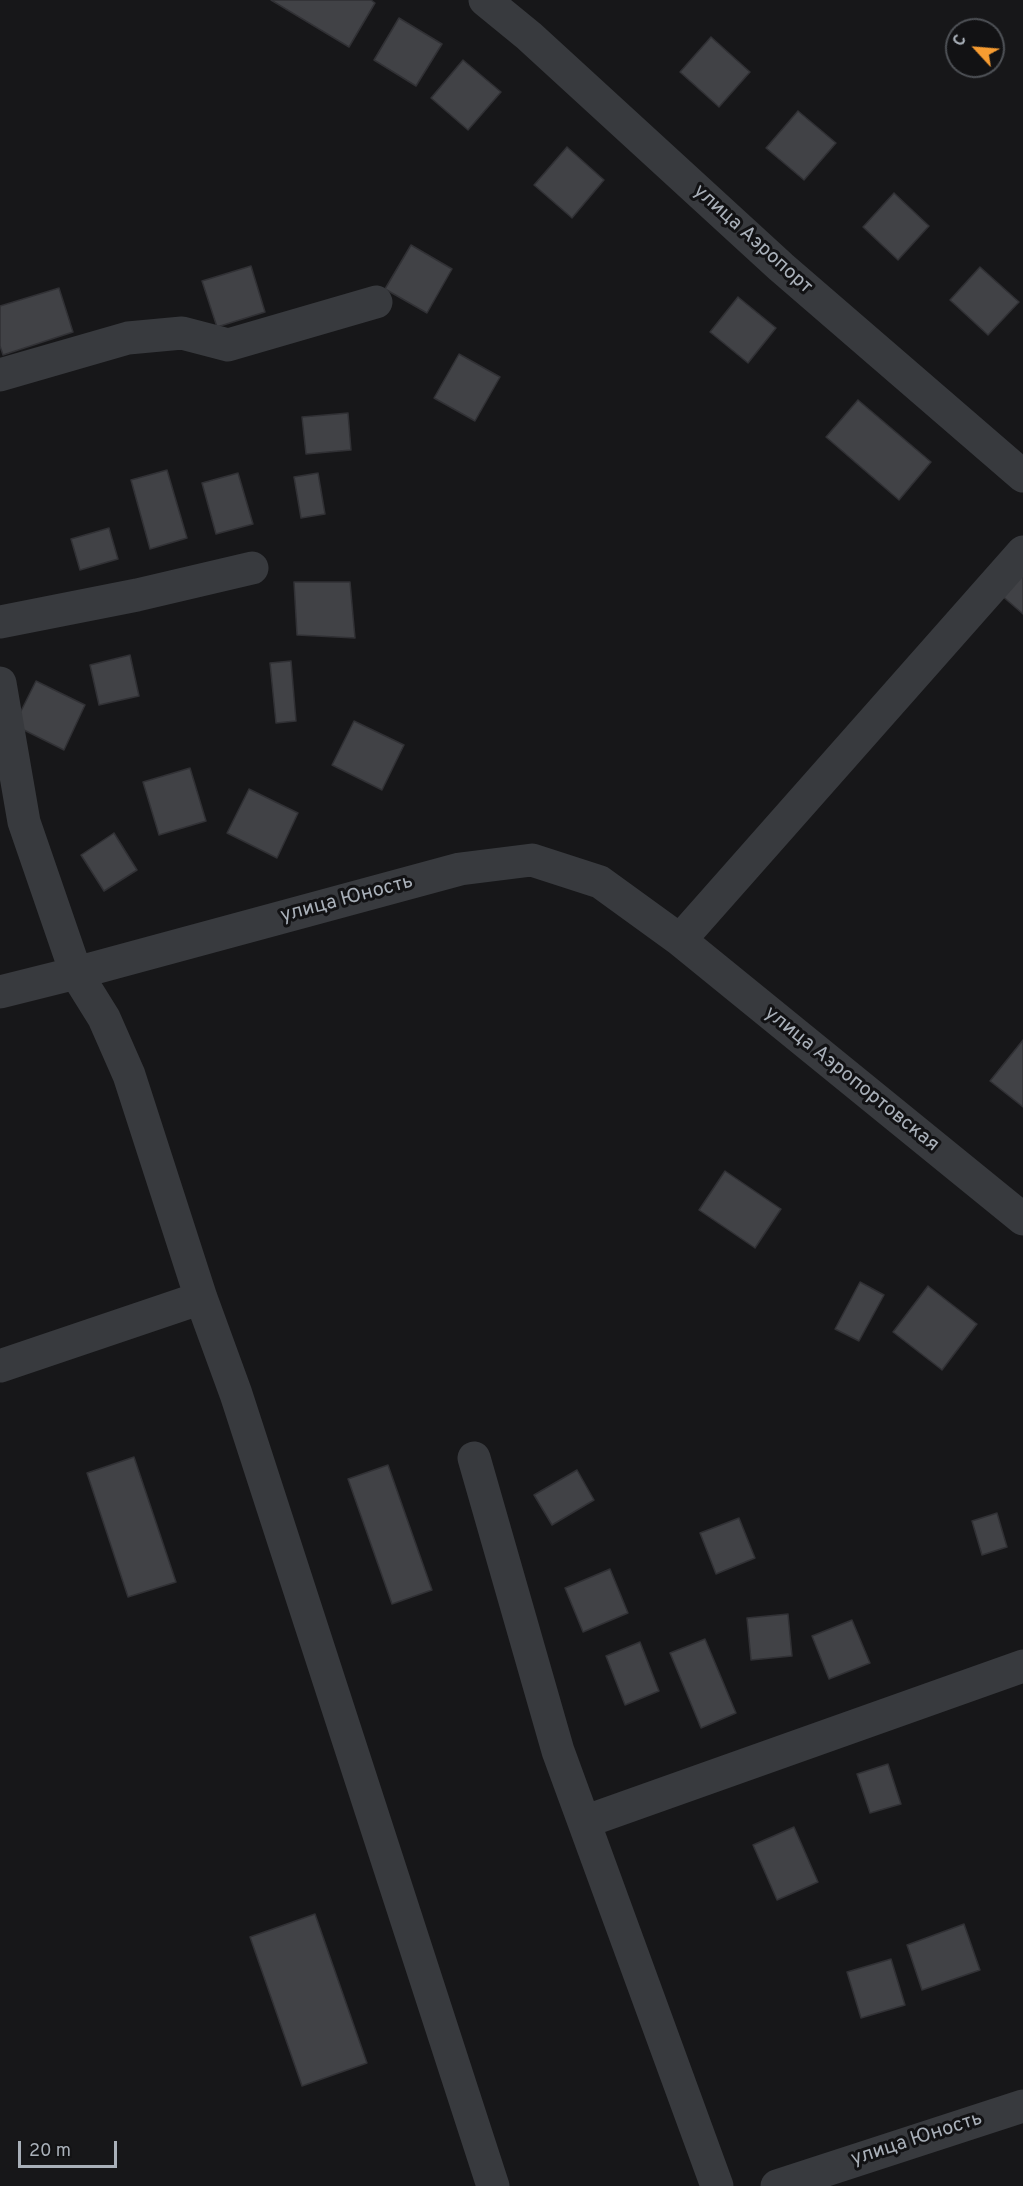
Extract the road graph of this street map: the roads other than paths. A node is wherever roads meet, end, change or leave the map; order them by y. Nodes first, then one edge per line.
1 (485, 0) edge
2 (376, 302) dead end
3 (0, 375) edge
4 (1023, 476) edge
5 (1023, 552) edge
6 (252, 568) dead end
7 (0, 622) edge
8 (0, 683) edge
9 (12, 818) edge
10 (680, 940) junction
11 (76, 973) junction
12 (0, 992) edge
13 (1023, 1219) edge
14 (201, 1298) junction
15 (0, 1366) edge
16 (474, 1458) dead end
17 (1023, 1666) edge
18 (584, 1822) junction
19 (1023, 2106) edge
20 (493, 2186) edge
21 (717, 2186) edge
22 (777, 2186) edge

1 - 4 street, улица Аэропорт
2 - 3 street
5 - 10 street
6 - 7 street
8 - 9 street
9 - 11 street
10 - 11 street, улица Юность
10 - 13 street, улица Аэропортовская
11 - 12 street, улица Юность
11 - 14 street
14 - 15 street
14 - 20 street
16 - 18 street
17 - 18 street
18 - 21 street
19 - 22 street, улица Юность

